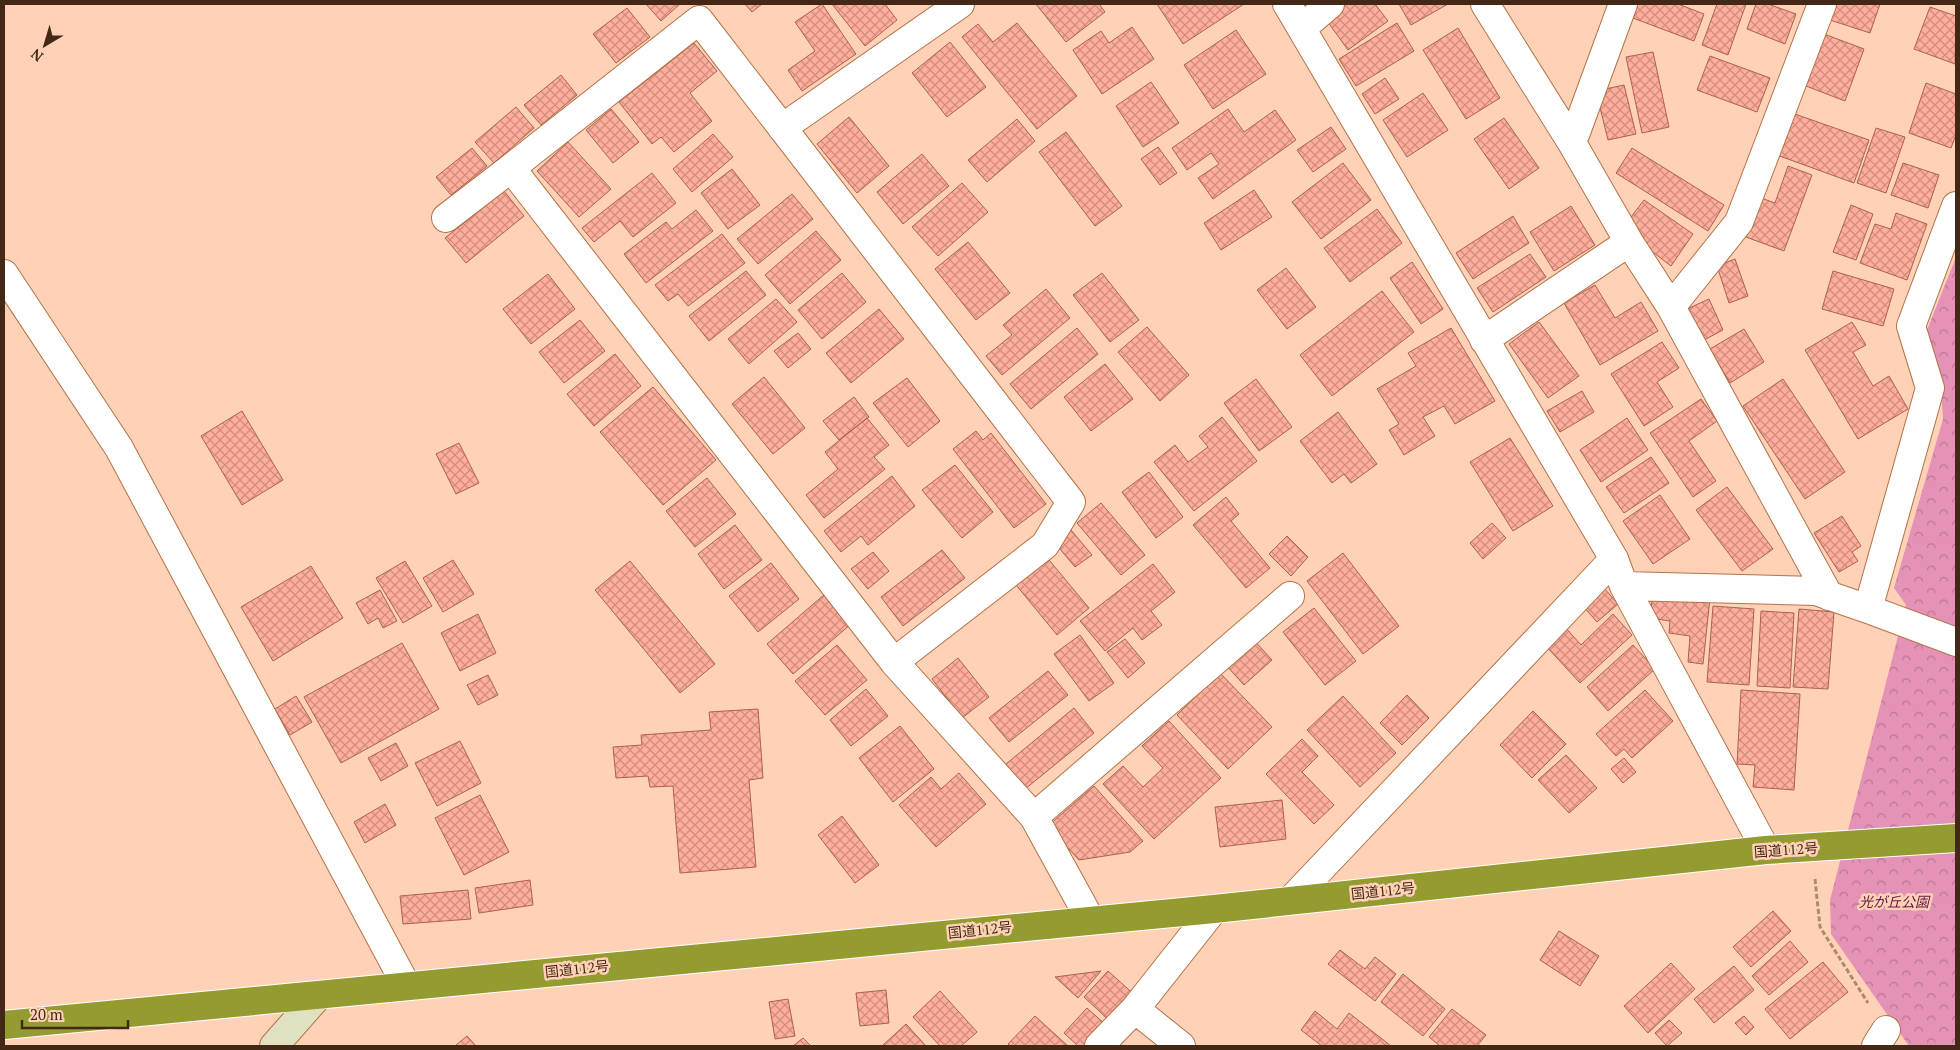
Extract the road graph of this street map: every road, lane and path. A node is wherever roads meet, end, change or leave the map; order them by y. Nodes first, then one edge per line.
1 (960, 4) edge
2 (1287, 4) edge
3 (1330, 4) edge
4 (1485, 4) edge
5 (1624, 4) edge
6 (1822, 4) edge
7 (1302, 28) junction
8 (782, 128) junction
9 (1572, 144) junction
10 (511, 168) junction
11 (1956, 206) edge
12 (446, 218) dead end
13 (1629, 242) junction
14 (4, 274) edge
15 (1671, 307) junction
16 (1484, 340) junction
17 (1614, 559) junction
18 (1624, 586) junction
19 (1290, 596) dead end
20 (1829, 596) junction
21 (1868, 609) junction
22 (1956, 642) edge
23 (894, 662) junction
24 (1034, 817) junction
25 (1956, 838) edge
26 (1812, 848) junction
27 (1766, 850) junction
28 (1291, 900) junction
29 (1214, 909) junction
30 (1090, 920) junction
31 (406, 986) junction
32 (318, 996) junction
33 (1135, 1009) junction
34 (4, 1025) edge
35 (1881, 1038) edge
36 (274, 1046) edge
37 (1099, 1046) edge
38 (1181, 1046) edge

1 - 8 street
2 - 7 street
3 - 7 street
4 - 9 street
5 - 9 street
6 - 15 street
7 - 16 street
8 - 10 street
8 - 23 street
9 - 13 street
10 - 12 street
10 - 23 street
11 - 21 street
13 - 15 street
13 - 16 street
14 - 31 street
15 - 20 street
16 - 17 street
17 - 18 street
17 - 28 street
18 - 20 street
18 - 27 street
19 - 24 street
20 - 21 street
21 - 22 street
23 - 24 street
24 - 30 street
25 - 26 highway, 国道112号
26 - 27 highway, 国道112号
26 - 35 path
27 - 28 highway, 国道112号
28 - 29 highway, 国道112号
29 - 30 highway, 国道112号
29 - 33 street
30 - 31 highway, 国道112号
31 - 32 highway, 国道112号
32 - 34 highway, 国道112号
32 - 36 street
33 - 37 street
33 - 38 street

